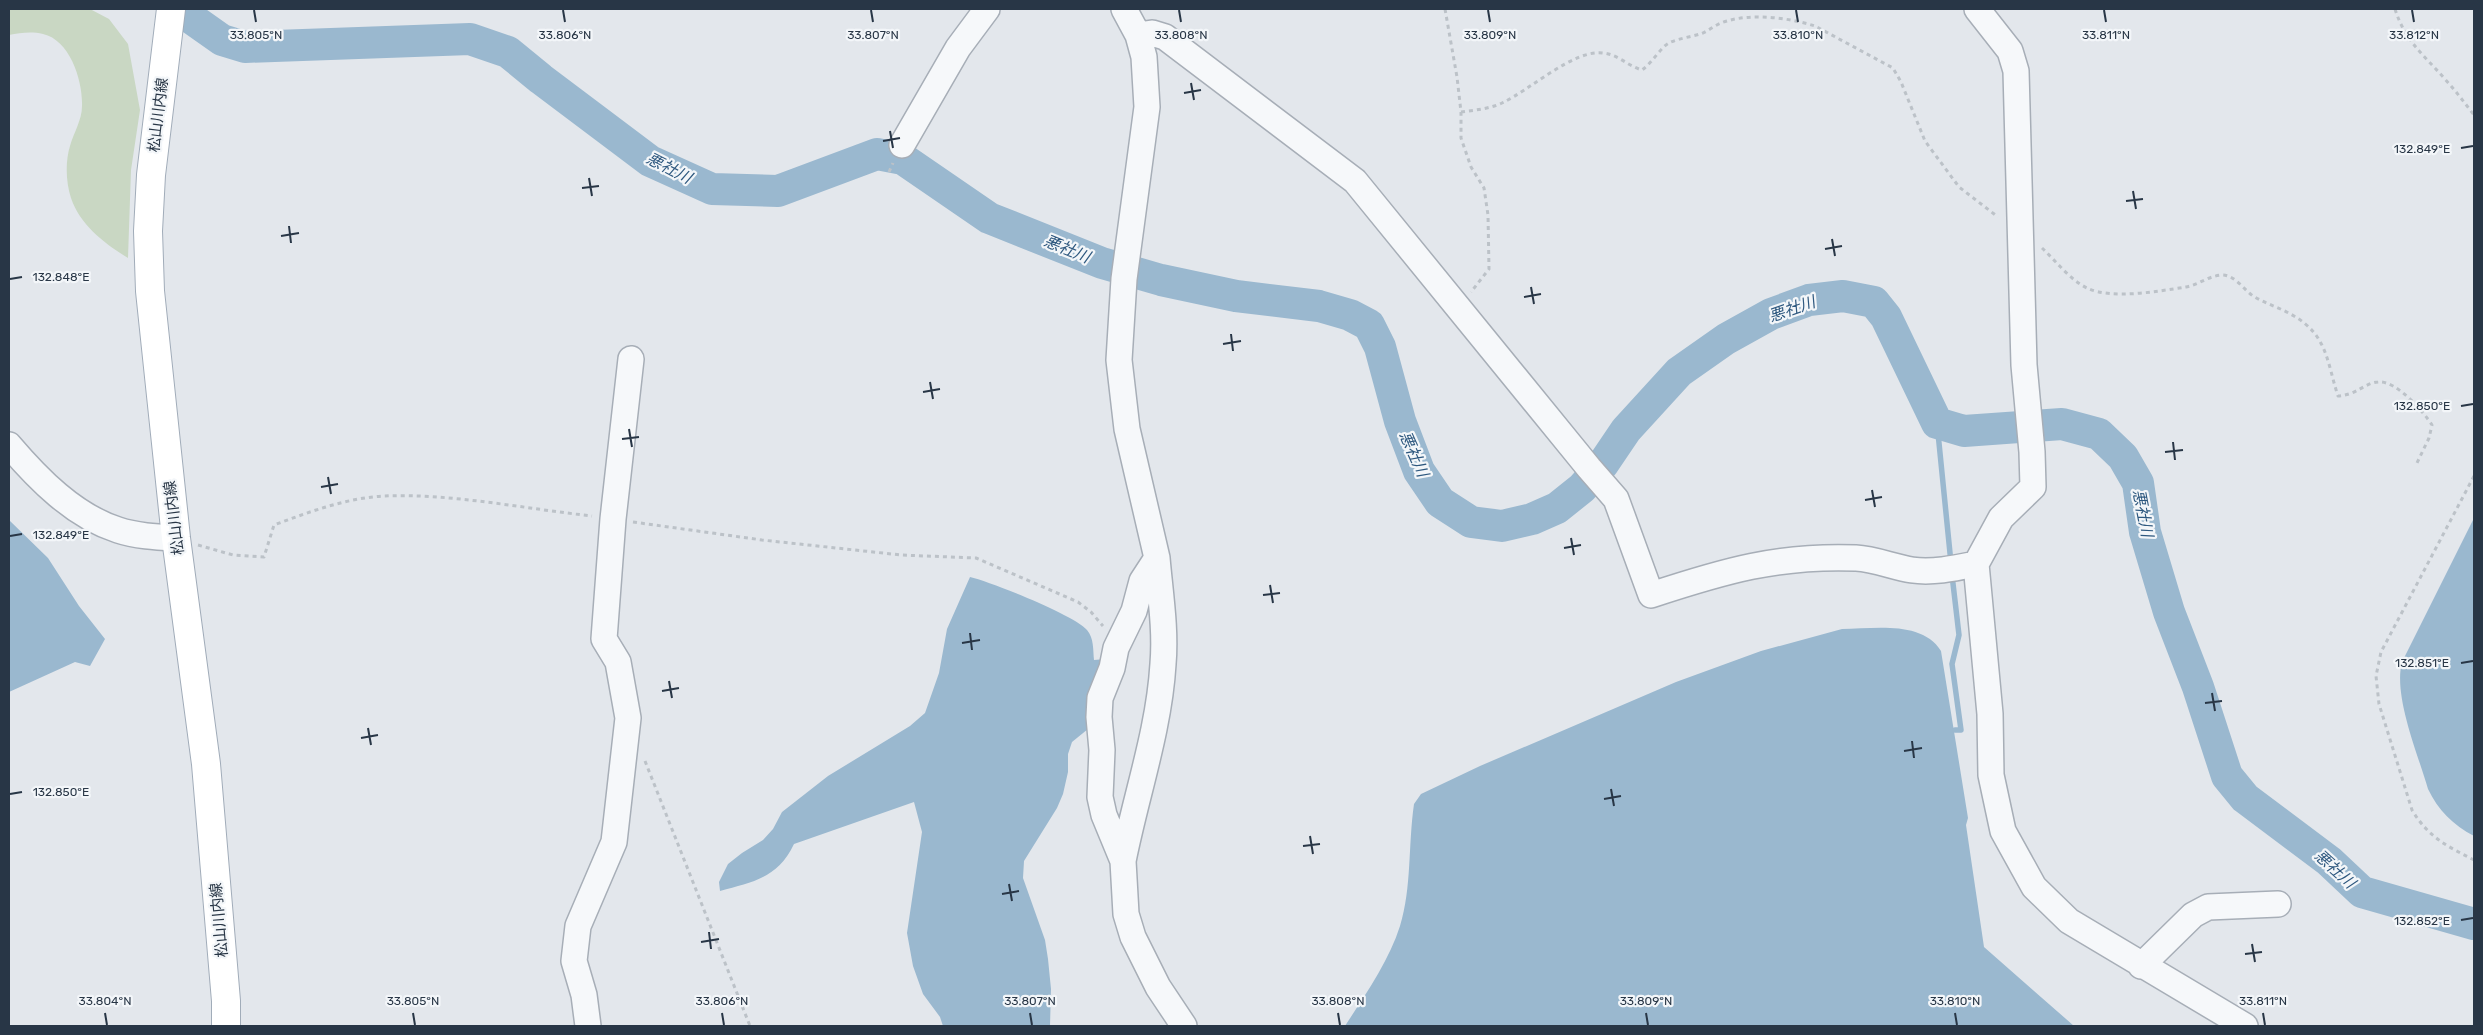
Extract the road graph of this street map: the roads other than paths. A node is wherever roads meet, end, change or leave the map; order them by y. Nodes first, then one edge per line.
1 (171, 9) edge
2 (987, 9) edge
3 (1124, 9) edge
4 (1978, 9) edge
5 (1138, 35) junction
6 (902, 144) dead end
7 (631, 359) dead end
8 (9, 445) edge
9 (176, 538) junction
10 (1157, 558) junction
11 (1960, 567) junction
12 (1123, 861) junction
13 (2278, 904) dead end
14 (2141, 966) junction
15 (226, 1026) edge
16 (588, 1026) edge
17 (1184, 1026) edge
18 (2245, 1026) edge

1 - 9 main road, 松山川内線
2 - 6 street
3 - 5 street
4 - 11 street
5 - 10 street
5 - 11 street
7 - 16 street
8 - 9 street
9 - 15 main road, 松山川内線
10 - 12 street
10 - 12 street
11 - 14 street
12 - 17 street
13 - 14 street
14 - 18 street

